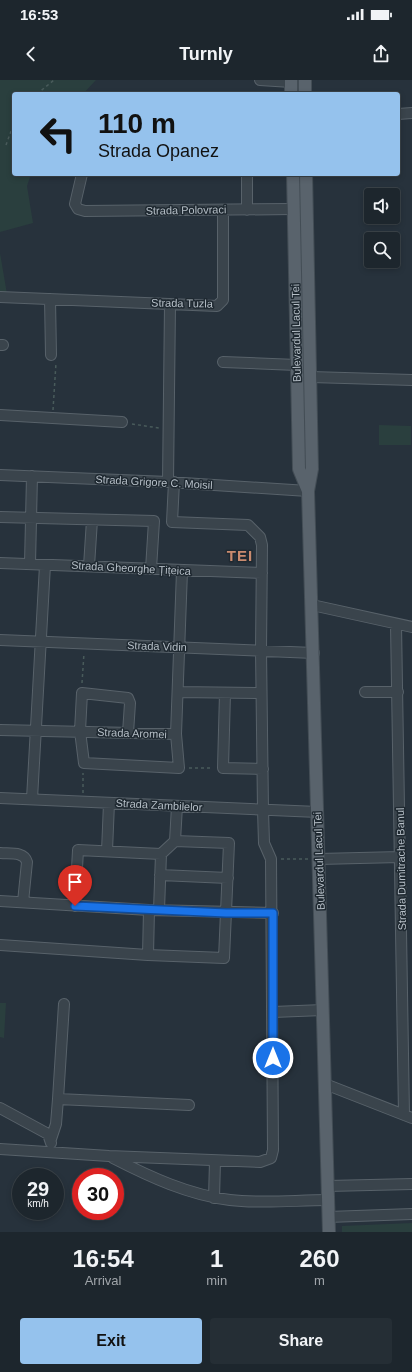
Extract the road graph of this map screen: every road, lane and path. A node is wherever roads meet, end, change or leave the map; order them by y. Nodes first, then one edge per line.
1 (54, 80) edge
2 (260, 80) edge
3 (304, 80) edge
4 (291, 85) edge
5 (39, 92) edge
6 (305, 92) edge
7 (412, 113) edge
8 (400, 114) edge
9 (12, 128) edge
10 (6, 145) dead end
11 (82, 176) edge
12 (247, 176) edge
13 (293, 176) edge
14 (306, 176) edge
15 (293, 209) junction
16 (223, 210) junction
17 (247, 210) junction
18 (0, 297) edge
19 (50, 299) junction
20 (170, 304) junction
21 (51, 355) joint
22 (222, 362) dead end
23 (297, 365) junction
24 (311, 377) junction
25 (412, 380) edge
26 (0, 415) edge
27 (53, 419) junction
28 (122, 422) joint
29 (169, 429) junction
30 (0, 475) edge
31 (32, 476) junction
32 (171, 482) junction
33 (308, 491) junction
34 (0, 517) edge
35 (32, 518) junction
36 (92, 520) junction
37 (0, 563) edge
38 (30, 564) junction
39 (45, 565) junction
40 (89, 566) junction
41 (152, 569) junction
42 (182, 571) junction
43 (262, 573) junction
44 (312, 605) junction
45 (396, 624) junction
46 (412, 627) edge
47 (0, 640) edge
48 (40, 642) junction
49 (84, 643) junction
50 (180, 647) junction
51 (261, 650) junction
52 (314, 652) junction
53 (178, 692) junction
54 (365, 692) dead end
55 (398, 692) junction
56 (82, 693) junction
57 (225, 693) junction
58 (261, 693) junction
59 (0, 730) edge
60 (36, 730) junction
61 (80, 731) junction
62 (128, 733) junction
63 (176, 734) junction
64 (84, 763) junction
65 (179, 768) junction
66 (223, 768) junction
67 (263, 769) junction
68 (0, 798) edge
69 (32, 799) junction
70 (82, 801) junction
71 (109, 803) junction
72 (177, 806) junction
73 (263, 810) junction
74 (318, 812) junction
75 (175, 840) junction
76 (107, 851) junction
77 (0, 853) edge
78 (161, 854) junction
79 (400, 856) junction
80 (271, 859) junction
81 (319, 859) junction
82 (160, 876) junction
83 (228, 878) junction
84 (0, 901) edge
85 (23, 902) junction
86 (75, 906) junction
87 (154, 910) junction
88 (226, 913) junction
89 (273, 913) junction
90 (0, 945) edge
91 (148, 955) junction
92 (407, 984) edge
93 (64, 1004) dead end
94 (323, 1010) junction
95 (273, 1012) junction
96 (325, 1084) junction
97 (58, 1099) junction
98 (189, 1105) dead end
99 (0, 1108) edge
100 (408, 1116) edge
101 (51, 1139) junction
102 (0, 1150) edge
103 (52, 1153) junction
104 (109, 1156) junction
105 (215, 1161) junction
106 (412, 1184) edge
107 (328, 1186) junction
108 (214, 1198) junction
109 (328, 1200) junction
110 (412, 1214) edge
111 (328, 1217) junction
112 (329, 1232) edge

1 - 5 path
2 - 4 street
3 - 6 main road
7 - 8 street
9 - 10 path
11 - 16 street, Strada Polovraci
12 - 17 street
13 - 15 main road, Bulevardul Lacul Tei
14 - 24 main road, Bulevardul Lacul Tei
15 - 17 street, Strada Polovraci
15 - 23 main road, Bulevardul Lacul Tei
16 - 17 street, Strada Polovraci
16 - 20 street, Strada Tuzla
18 - 19 street, Strada Tuzla
19 - 20 street, Strada Tuzla
19 - 21 street
20 - 29 street
21 - 27 path
22 - 23 street
23 - 33 main road, Bulevardul Lacul Tei
24 - 25 street
24 - 33 main road, Bulevardul Lacul Tei
26 - 27 street
27 - 28 street
28 - 29 path
29 - 32 street
30 - 31 street, Strada Grigore C. Moisil
31 - 32 street, Strada Grigore C. Moisil
31 - 35 street
32 - 33 street, Strada Grigore C. Moisil
32 - 43 street
33 - 44 main road, Bulevardul Lacul Tei
34 - 35 street
35 - 36 street
35 - 38 street
36 - 40 street
36 - 41 street
37 - 38 street, Strada Gheorghe Țițeica
38 - 39 street, Strada Gheorghe Țițeica
39 - 40 street, Strada Gheorghe Țițeica
39 - 48 street
40 - 41 street, Strada Gheorghe Țițeica
41 - 42 street, Strada Gheorghe Țițeica
42 - 43 street, Strada Gheorghe Țițeica
42 - 50 street, Strada Aromei
43 - 51 street
44 - 45 street
44 - 52 main road, Bulevardul Lacul Tei
45 - 46 street
45 - 55 street, Strada Dumitrache Banul
47 - 48 street, Strada Vidin
48 - 49 street, Strada Vidin
48 - 60 street
49 - 50 street, Strada Vidin
49 - 56 path
50 - 51 street, Strada Vidin
50 - 53 street, Strada Aromei
51 - 52 street, Strada Vidin
51 - 58 street
52 - 74 main road, Bulevardul Lacul Tei
53 - 57 street
53 - 63 street, Strada Aromei
54 - 55 street
55 - 79 street, Strada Dumitrache Banul
56 - 61 street
56 - 62 street
57 - 58 street
57 - 66 street
58 - 67 street
59 - 60 street, Strada Aromei
60 - 61 street, Strada Aromei
60 - 69 street
61 - 62 street, Strada Aromei
61 - 64 street
62 - 63 street, Strada Aromei
63 - 65 street
64 - 65 street
64 - 70 path
65 - 66 path
66 - 67 street
67 - 73 street
68 - 69 street, Strada Zambilelor
69 - 70 street, Strada Zambilelor
70 - 71 street, Strada Zambilelor
71 - 72 street, Strada Zambilelor
71 - 76 street
72 - 73 street, Strada Zambilelor
72 - 75 street
73 - 74 street, Strada Zambilelor
73 - 80 street
74 - 81 main road, Bulevardul Lacul Tei
75 - 78 street
75 - 83 street
76 - 78 street
76 - 86 street
77 - 85 street
78 - 82 street
79 - 81 street
79 - 92 street, Strada Dumitrache Banul
80 - 81 path
80 - 89 street
81 - 94 main road, Bulevardul Lacul Tei
82 - 83 street
82 - 87 street
83 - 88 street
84 - 85 street
85 - 86 street
86 - 87 street
87 - 88 street
87 - 91 street
88 - 89 street
88 - 91 street
89 - 95 street
90 - 91 street
92 - 100 street, Strada Dumitrache Banul
93 - 97 street
94 - 95 street
94 - 96 main road, Bulevardul Lacul Tei
95 - 105 street
96 - 100 street
96 - 107 main road, Bulevardul Lacul Tei
97 - 98 street
97 - 101 street
99 - 101 street
101 - 103 street
102 - 103 street
103 - 104 street
104 - 105 street
104 - 108 street
105 - 108 street
106 - 107 street
107 - 109 main road, Bulevardul Lacul Tei
108 - 109 street
109 - 111 main road, Bulevardul Lacul Tei
110 - 111 street
111 - 112 main road, Bulevardul Lacul Tei

